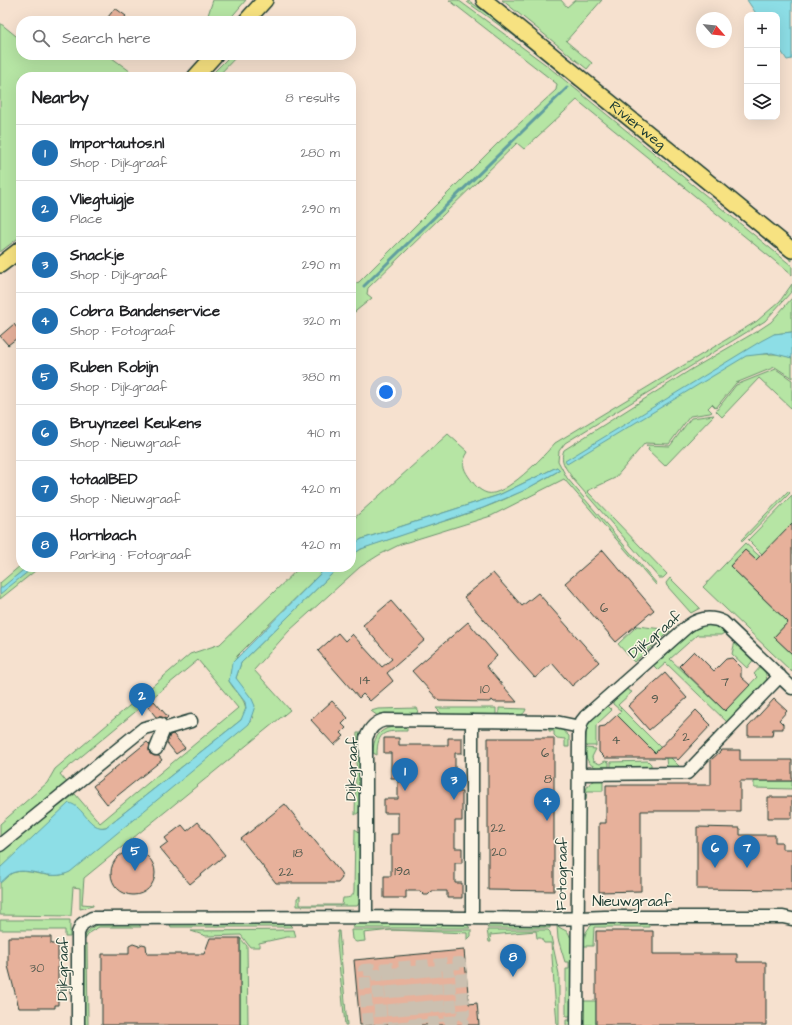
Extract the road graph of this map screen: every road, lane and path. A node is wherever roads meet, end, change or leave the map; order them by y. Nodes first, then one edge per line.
1 (265, 0) edge
2 (484, 0) edge
3 (251, 16) edge
4 (210, 60) edge
5 (200, 72) edge
6 (792, 250) edge
7 (16, 253) edge
8 (0, 264) edge
9 (780, 676) junction
10 (792, 688) edge
11 (191, 721) dead end
12 (472, 721) junction
13 (580, 727) junction
14 (164, 729) junction
15 (156, 749) dead end
16 (579, 774) junction
17 (0, 845) edge
18 (366, 917) junction
19 (472, 917) junction
20 (578, 918) junction
21 (792, 919) edge
22 (78, 1025) edge
23 (577, 1025) edge

1 - 3 main road
2 - 6 main road, Rivierweg
4 - 5 main road
7 - 8 main road
9 - 10 street, Dijkgraaf
9 - 13 street, Dijkgraaf
9 - 16 street
11 - 14 street
12 - 13 street, Dijkgraaf
12 - 18 street, Dijkgraaf
12 - 19 street
13 - 16 street, Fotograaf
14 - 15 street
14 - 17 street
16 - 20 street, Fotograaf
18 - 19 street, Fotograaf
18 - 22 street, Dijkgraaf
19 - 20 street, Fotograaf
20 - 21 street, Nieuwgraaf
20 - 23 street, Nieuwgraaf

